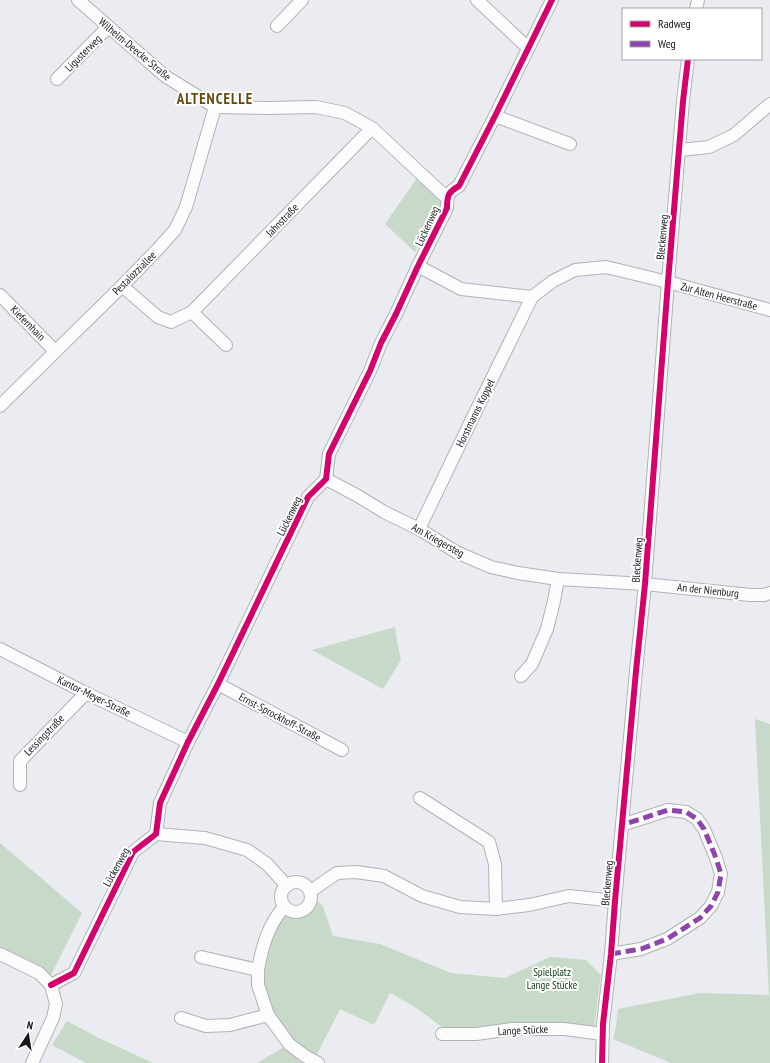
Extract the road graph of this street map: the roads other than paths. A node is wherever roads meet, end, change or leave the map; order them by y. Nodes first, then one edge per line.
1 (78, 0) edge
2 (302, 0) edge
3 (478, 0) edge
4 (552, 0) edge
5 (277, 26) dead end
6 (108, 27) junction
7 (528, 48) junction
8 (688, 60) edge
9 (57, 79) dead end
10 (770, 104) edge
11 (215, 107) junction
12 (495, 116) junction
13 (372, 128) junction
14 (570, 144) dead end
15 (680, 150) junction
16 (447, 198) junction
17 (418, 266) junction
18 (668, 282) junction
19 (122, 286) junction
20 (0, 295) edge
21 (532, 297) junction
22 (770, 310) edge
23 (192, 312) junction
24 (226, 345) dead end
25 (55, 351) junction
26 (0, 406) edge
27 (326, 479) junction
28 (419, 529) junction
29 (558, 579) junction
30 (645, 584) junction
31 (770, 594) edge
32 (0, 649) edge
33 (521, 676) dead end
34 (218, 684) junction
35 (86, 693) junction
36 (188, 742) junction
37 (342, 750) dead end
38 (20, 785) dead end
39 (420, 798) dead end
40 (622, 825) junction
41 (156, 834) junction
42 (287, 886) junction
43 (310, 892) junction
44 (615, 901) junction
45 (284, 907) junction
46 (496, 909) junction
47 (0, 954) edge
48 (611, 954) junction
49 (201, 957) dead end
50 (258, 970) junction
51 (51, 984) junction
52 (268, 1015) junction
53 (181, 1018) dead end
54 (442, 1034) dead end
55 (603, 1034) junction
56 (32, 1063) edge
57 (318, 1063) edge
58 (602, 1063) edge

1 - 6 street, Wilhelm-Deecke-Straße
2 - 5 street
3 - 7 street
4 - 7 street, Lückenweg
6 - 9 street, Ligusterweg
6 - 11 street, Wilhelm-Deecke-Straße
7 - 12 street, Lückenweg
8 - 15 street, Bleckenweg
10 - 15 street
11 - 13 street
11 - 19 street, Pestalozziallee
12 - 14 street
12 - 16 street, Lückenweg
13 - 16 street
13 - 23 street, Jahnstraße
15 - 18 street, Bleckenweg
16 - 17 street, Lückenweg
17 - 21 street
17 - 27 street, Lückenweg
18 - 21 street, Horstmanns Koppel
18 - 22 street, Zur Alten Heerstraße
18 - 30 street, Bleckenweg
19 - 23 street, Jahnstraße
19 - 25 street, Pestalozziallee
20 - 25 street, Kiefernhain
21 - 28 street, Horstmanns Koppel
23 - 24 street
25 - 26 street, Pestalozziallee
27 - 28 street, Am Kriegersteg
27 - 34 street, Lückenweg
28 - 29 street, Am Kriegersteg
29 - 30 street, Am Kriegersteg
29 - 33 street
30 - 31 street, An der Nienburg
30 - 40 street, Bleckenweg
32 - 35 street, Kantor-Meyer-Straße
34 - 36 street, Lückenweg
34 - 37 street, Ernst-Sprockhoff-Straße
35 - 36 street, Kantor-Meyer-Straße
35 - 38 street, Lessingstraße
36 - 41 street, Lückenweg
39 - 46 street
40 - 44 street, Bleckenweg
40 - 48 street
41 - 42 street
41 - 51 street, Lückenweg
42 - 43 street
42 - 45 street
43 - 45 street
43 - 46 street
44 - 46 street
44 - 48 street, Bleckenweg
45 - 50 street
47 - 51 street
48 - 55 street, Bleckenweg
49 - 50 street
50 - 52 street
51 - 56 street
52 - 53 street
52 - 57 street
54 - 55 street, Lange Stücke
55 - 58 street, Bleckenweg

